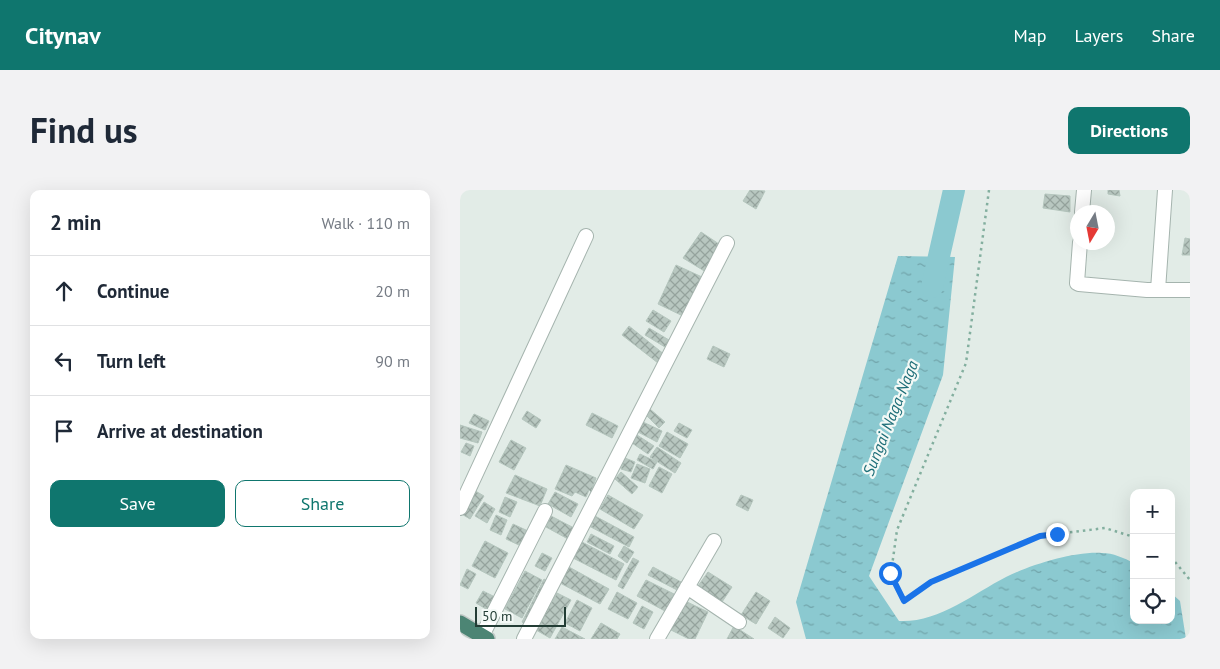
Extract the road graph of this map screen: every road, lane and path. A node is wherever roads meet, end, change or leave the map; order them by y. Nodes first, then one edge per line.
1 (989, 190) edge
2 (1084, 190) edge
3 (1165, 190) edge
4 (1083, 205) edge
5 (586, 236) dead end
6 (727, 243) dead end
7 (1079, 250) edge
8 (1158, 290) junction
9 (1190, 290) edge
10 (460, 508) edge
11 (545, 512) dead end
12 (1130, 537) edge
13 (714, 541) dead end
14 (1175, 562) edge
15 (1190, 580) edge
16 (687, 587) junction
17 (739, 622) dead end
18 (460, 623) edge
19 (485, 638) edge
20 (524, 639) edge
21 (657, 639) edge

1 - 12 path
2 - 4 street
3 - 8 street
5 - 10 street
6 - 20 street
7 - 8 street
8 - 9 street
11 - 19 street
13 - 16 street
14 - 15 path
16 - 17 street
16 - 21 street
18 - 19 highway

